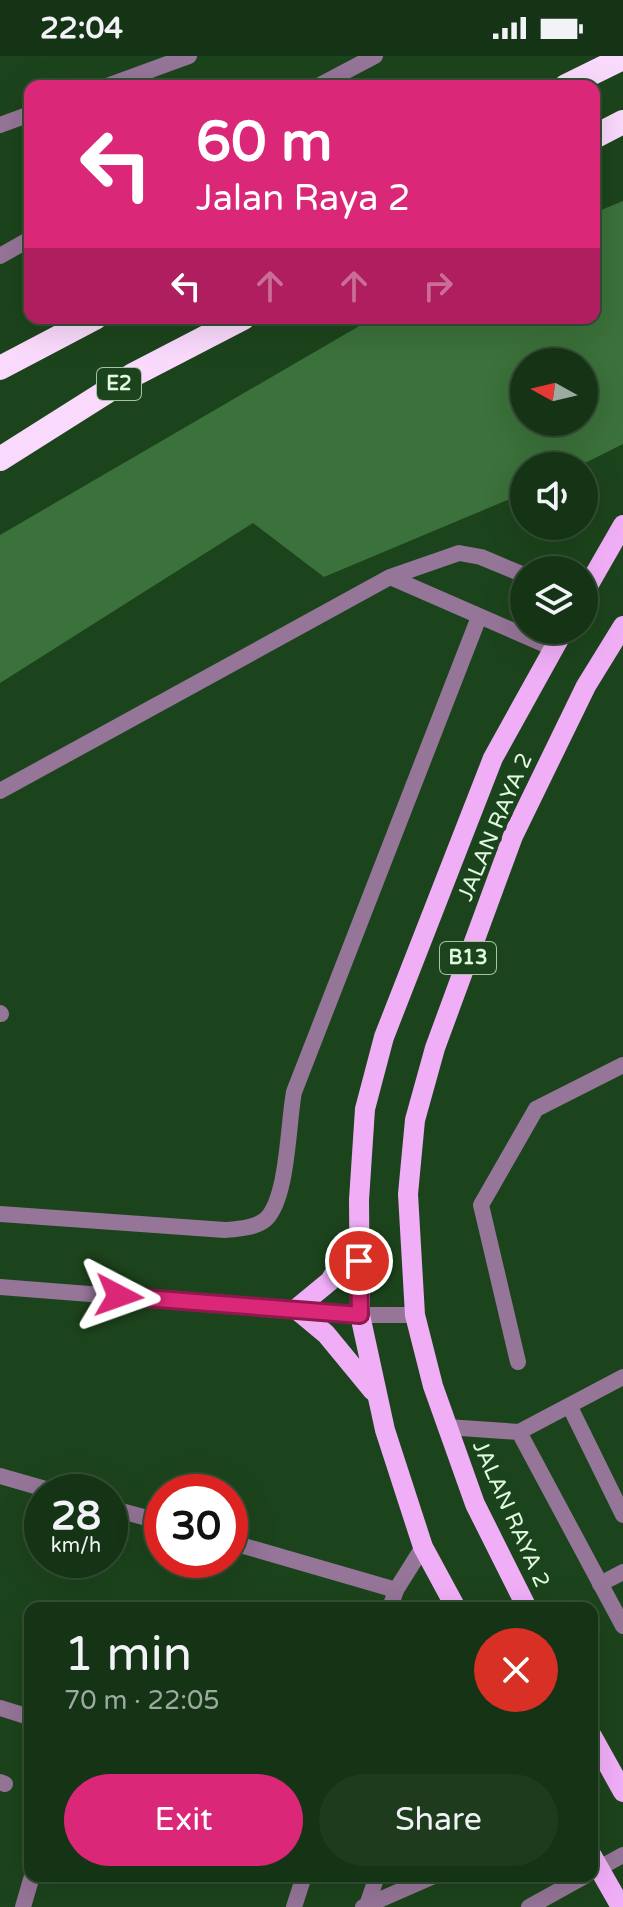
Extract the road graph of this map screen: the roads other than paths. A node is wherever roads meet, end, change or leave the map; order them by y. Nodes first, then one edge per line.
1 (189, 56) edge
2 (368, 58) edge
3 (623, 58) edge
4 (123, 80) edge
5 (329, 80) edge
6 (578, 80) edge
7 (24, 116) edge
8 (623, 122) edge
9 (0, 125) edge
10 (600, 134) edge
11 (24, 242) edge
12 (0, 256) edge
13 (84, 324) edge
14 (231, 324) edge
15 (0, 368) edge
16 (0, 459) edge
17 (623, 525) edge
18 (598, 566) edge
19 (510, 569) edge
20 (390, 577) junction
21 (479, 617) junction
22 (623, 626) edge
23 (557, 644) edge
24 (555, 649) junction
25 (0, 791) edge
26 (623, 1065) edge
27 (0, 1214) edge
28 (359, 1232) junction
29 (0, 1287) edge
30 (296, 1309) junction
31 (360, 1315) junction
32 (415, 1315) junction
33 (518, 1362) dead end
34 (623, 1377) edge
35 (378, 1398) junction
36 (570, 1407) junction
37 (447, 1427) junction
38 (519, 1432) junction
39 (0, 1476) edge
40 (24, 1483) edge
41 (623, 1515) edge
42 (248, 1547) edge
43 (423, 1547) junction
44 (623, 1572) edge
45 (600, 1584) junction
46 (396, 1590) junction
47 (392, 1602) edge
48 (453, 1602) edge
49 (524, 1602) edge
50 (623, 1626) edge
51 (0, 1708) edge
52 (24, 1715) edge
53 (598, 1747) edge
54 (623, 1792) edge
55 (623, 1855) edge
56 (598, 1865) edge
57 (598, 1876) edge
58 (30, 1882) edge
59 (302, 1882) edge
60 (375, 1882) edge
61 (420, 1882) edge
62 (569, 1882) edge
63 (365, 1906) edge
64 (23, 1907) edge
65 (294, 1907) edge
66 (529, 1907) edge
67 (621, 1907) edge

1 - 4 street
2 - 5 street
3 - 6 highway
7 - 9 street
8 - 10 highway
11 - 12 street
13 - 15 highway
14 - 16 highway, E2
17 - 18 main road
19 - 20 street
20 - 21 street
20 - 25 street
21 - 24 street
21 - 27 street
22 - 32 main road, JALAN RAYA 2 / B13
23 - 24 main road, JALAN RAYA 2 / B13
24 - 28 main road, JALAN RAYA 2 / B13
26 - 33 street
28 - 30 main road
28 - 31 main road, JALAN RAYA 2 / B13
29 - 30 street
30 - 31 street
30 - 35 main road
31 - 32 street
31 - 35 main road, JALAN RAYA 2 / B13
32 - 37 main road, JALAN RAYA 2 / B13
34 - 36 street
35 - 43 main road, JALAN RAYA 2 / B13
36 - 38 street
36 - 41 street
37 - 38 street
37 - 49 main road, JALAN RAYA 2 / B13
38 - 45 street
39 - 40 street
42 - 46 street
43 - 46 street
43 - 48 main road, JALAN RAYA 2 / B13
44 - 45 street
45 - 50 street
46 - 47 street
51 - 52 street
53 - 54 main road
55 - 56 street
57 - 67 main road
58 - 64 street
59 - 65 street
60 - 63 street
61 - 63 street
62 - 66 street

